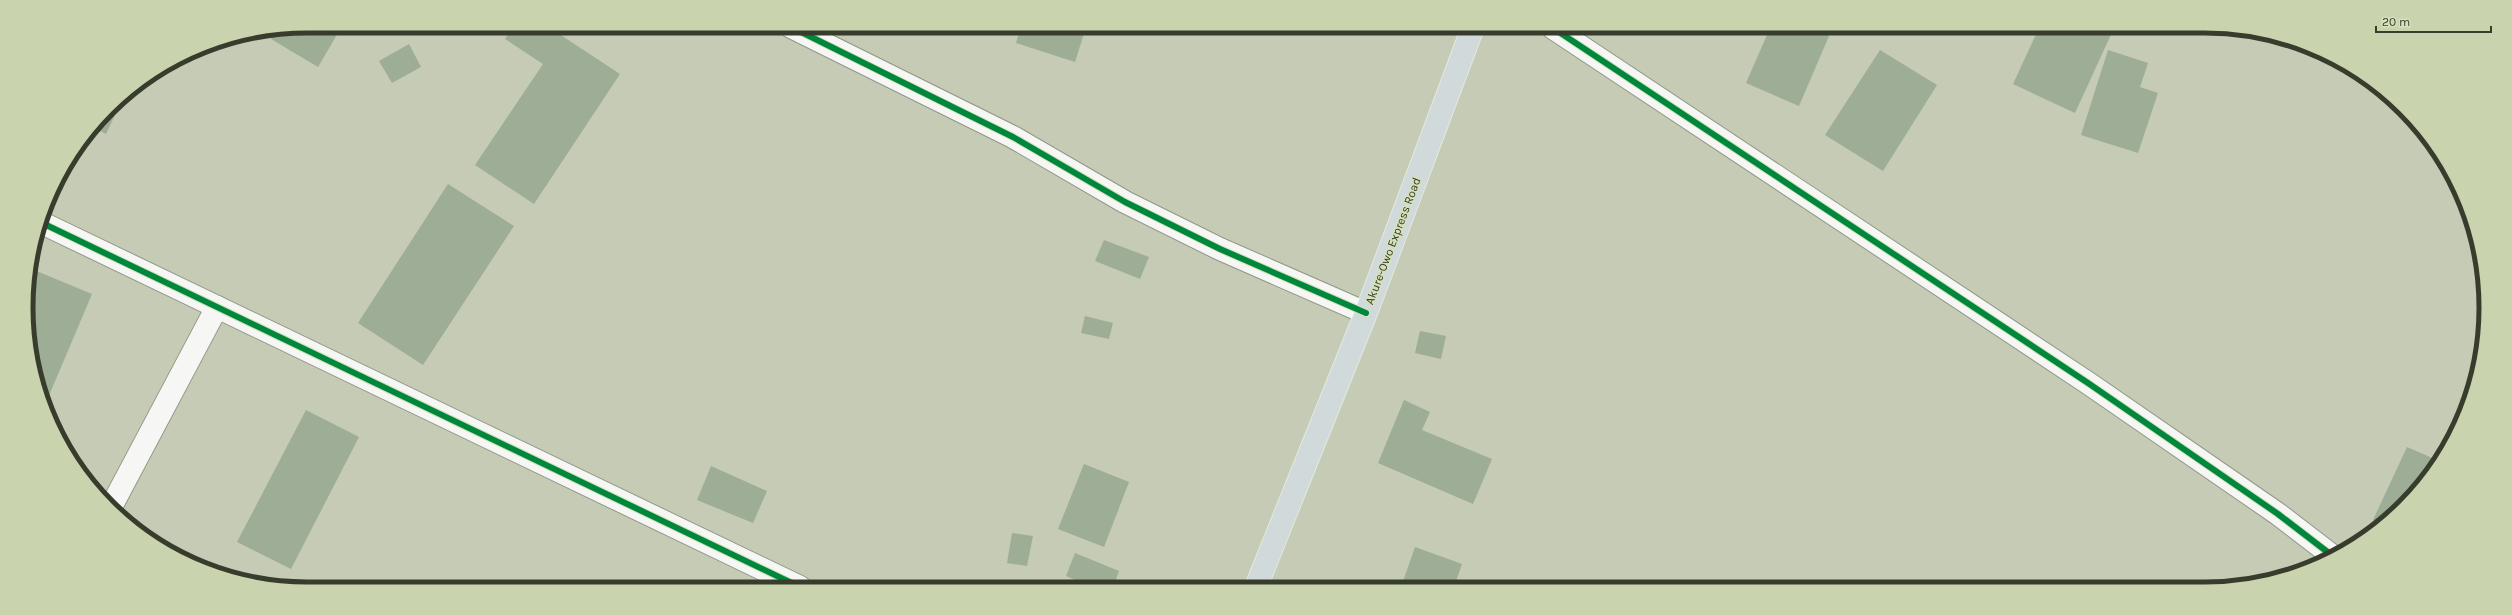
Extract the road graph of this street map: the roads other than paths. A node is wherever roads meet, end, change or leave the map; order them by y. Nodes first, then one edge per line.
1 (803, 33) edge
2 (1471, 33) edge
3 (1561, 33) edge
4 (46, 225) edge
5 (217, 307) junction
6 (1366, 313) junction
7 (113, 502) edge
8 (2328, 553) edge
9 (790, 582) edge
10 (1258, 582) edge

1 - 6 street
2 - 6 highway, Akure-Owo Express Road
3 - 8 street
4 - 5 street
5 - 7 street
5 - 9 street
6 - 10 highway, Akure-Owo Express Road

